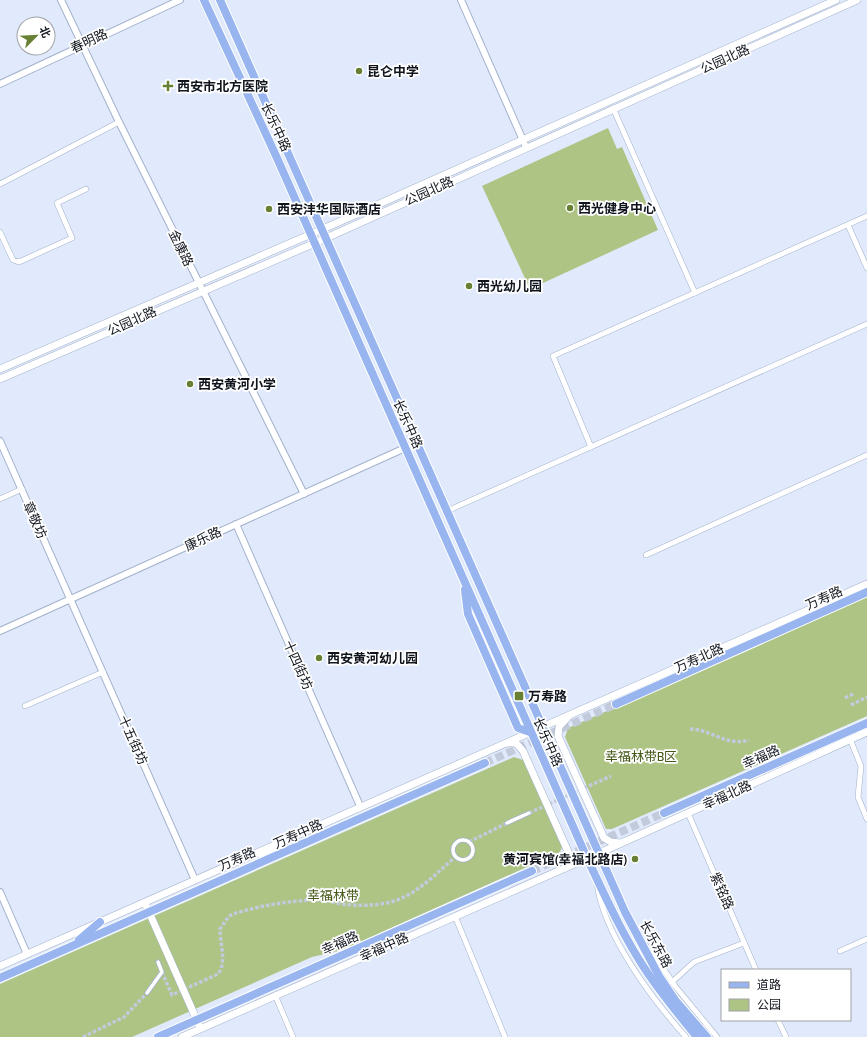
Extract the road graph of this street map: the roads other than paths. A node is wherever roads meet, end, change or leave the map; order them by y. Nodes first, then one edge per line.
1 (61, 0) edge
2 (180, 0) edge
3 (204, 0) edge
4 (220, 0) edge
5 (461, 0) edge
6 (836, 0) edge
7 (857, 0) edge
8 (81, 45) junction
9 (0, 84) edge
10 (613, 108) junction
11 (118, 122) junction
12 (522, 139) junction
13 (526, 148) junction
14 (0, 184) edge
15 (86, 189) dead end
16 (867, 216) edge
17 (848, 225) junction
18 (323, 229) junction
19 (0, 232) edge
20 (311, 234) junction
21 (326, 238) junction
22 (315, 243) junction
23 (867, 268) edge
24 (198, 283) junction
25 (202, 291) junction
26 (695, 293) junction
27 (867, 324) edge
28 (0, 369) edge
29 (0, 379) edge
30 (0, 440) edge
31 (405, 448) junction
32 (591, 448) junction
33 (867, 455) edge
34 (22, 489) junction
35 (304, 494) junction
36 (0, 499) edge
37 (447, 511) junction
38 (236, 524) junction
39 (462, 545) junction
40 (451, 550) junction
41 (646, 556) dead end
42 (867, 584) edge
43 (867, 592) edge
44 (71, 600) junction
45 (0, 631) edge
46 (103, 672) junction
47 (616, 704) tunnel mouth
48 (24, 706) dead end
49 (576, 711) junction
50 (867, 723) edge
51 (542, 726) junction
52 (530, 732) junction
53 (867, 732) edge
54 (850, 739) junction
55 (505, 743) junction
56 (485, 763) tunnel mouth
57 (360, 806) junction
58 (529, 813) tunnel mouth
59 (664, 813) tunnel mouth
60 (688, 813) junction
61 (867, 819) edge
62 (507, 823) tunnel mouth
63 (623, 842) junction
64 (299, 845) junction
65 (599, 853) junction
66 (587, 858) junction
67 (242, 859) junction
68 (459, 859) joint
69 (565, 868) junction
70 (532, 871) tunnel mouth
71 (596, 876) junction
72 (196, 880) junction
73 (0, 892) edge
74 (145, 903) junction
75 (149, 912) junction
76 (455, 916) junction
77 (100, 922) junction
78 (867, 939) edge
79 (640, 940) junction
80 (744, 942) junction
81 (71, 946) junction
82 (840, 951) dead end
83 (27, 954) junction
84 (158, 962) dead end
85 (0, 966) edge
86 (756, 969) edge
87 (0, 978) edge
88 (672, 982) junction
89 (147, 993) tunnel mouth
90 (275, 995) junction
91 (197, 1020) junction
92 (778, 1021) edge
93 (200, 1028) junction
94 (158, 1037) edge
95 (182, 1037) edge
96 (293, 1037) edge
97 (505, 1037) edge
98 (686, 1037) edge
99 (697, 1037) edge
100 (707, 1037) edge
101 (717, 1037) edge
102 (786, 1037) edge

1 - 8 street, 金康路
2 - 8 street, 春明路
3 - 20 main road, 长乐中路
4 - 18 main road, 长乐中路
5 - 12 street
6 - 12 main road, 公园北路
7 - 10 main road, 公园北路
8 - 9 street, 春明路
8 - 11 street, 金康路
10 - 13 main road, 公园北路
10 - 26 street
11 - 14 street
11 - 24 street, 金康路
12 - 13 street
12 - 18 main road, 公园北路
13 - 21 main road, 公园北路
15 - 19 street
16 - 17 street
17 - 23 street
17 - 26 street
18 - 20 main road, 公园北路
18 - 21 main road, 长乐中路
20 - 22 main road, 长乐中路
20 - 24 main road, 公园北路
21 - 22 main road, 公园北路
21 - 37 main road, 长乐中路
22 - 25 main road, 公园北路
22 - 31 main road, 长乐中路
24 - 25 street, 金康路
24 - 28 main road, 公园北路
25 - 29 main road, 公园北路
25 - 35 street, 金康路
26 - 32 street
27 - 32 street
30 - 34 street, 章敬坊
31 - 35 street, 康乐路
31 - 40 main road, 长乐中路
32 - 37 street
33 - 41 street
34 - 36 street
34 - 44 street, 章敬坊
35 - 38 street, 康乐路
37 - 39 main road, 长乐中路
38 - 44 street, 康乐路
38 - 57 street, 十四街坊
39 - 40 main road
39 - 51 main road, 长乐中路
40 - 52 main road, 长乐中路
42 - 49 main road, 万寿北路
43 - 47 main road, 万寿路
44 - 45 street, 康乐路
44 - 46 street, 十五街坊
46 - 48 street
46 - 72 street, 十五街坊
49 - 51 main road, 万寿北路
49 - 63 main road
50 - 59 main road, 幸福路
51 - 52 main road, 万寿北路
51 - 65 main road, 长乐中路
52 - 55 main road, 万寿中路
52 - 66 main road, 长乐中路
53 - 54 main road, 幸福北路
54 - 60 main road, 幸福北路
54 - 61 street
55 - 57 main road, 万寿中路
55 - 69 main road
56 - 64 main road, 万寿路
57 - 67 main road, 万寿中路
58 - 62 street
60 - 63 main road, 幸福北路
60 - 80 street, 紫铭路
63 - 65 main road, 幸福北路
64 - 67 main road
64 - 75 main road, 万寿路
65 - 66 main road, 幸福北路
65 - 79 main road, 长乐东路
66 - 69 main road, 幸福中路
66 - 71 main road, 长乐东路
67 - 72 main road, 万寿中路
68 - 68 street
69 - 76 main road, 幸福中路
70 - 91 main road, 幸福路
71 - 98 street
71 - 99 main road, 长乐东路
72 - 74 main road, 万寿中路
73 - 83 street
74 - 75 main road
74 - 77 main road, 万寿中路
75 - 81 main road, 万寿路
75 - 91 main road
76 - 90 main road, 幸福中路
76 - 97 street
77 - 81 main road
77 - 83 main road, 万寿中路
78 - 82 street
79 - 88 street
79 - 100 main road, 长乐东路
80 - 86 street, 紫铭路
80 - 88 street
81 - 87 main road, 万寿路
83 - 85 main road, 万寿中路
84 - 89 street
88 - 101 street
90 - 93 main road, 幸福中路
90 - 96 street
91 - 93 main road
91 - 94 main road, 幸福路
92 - 102 street
93 - 95 main road, 幸福中路

